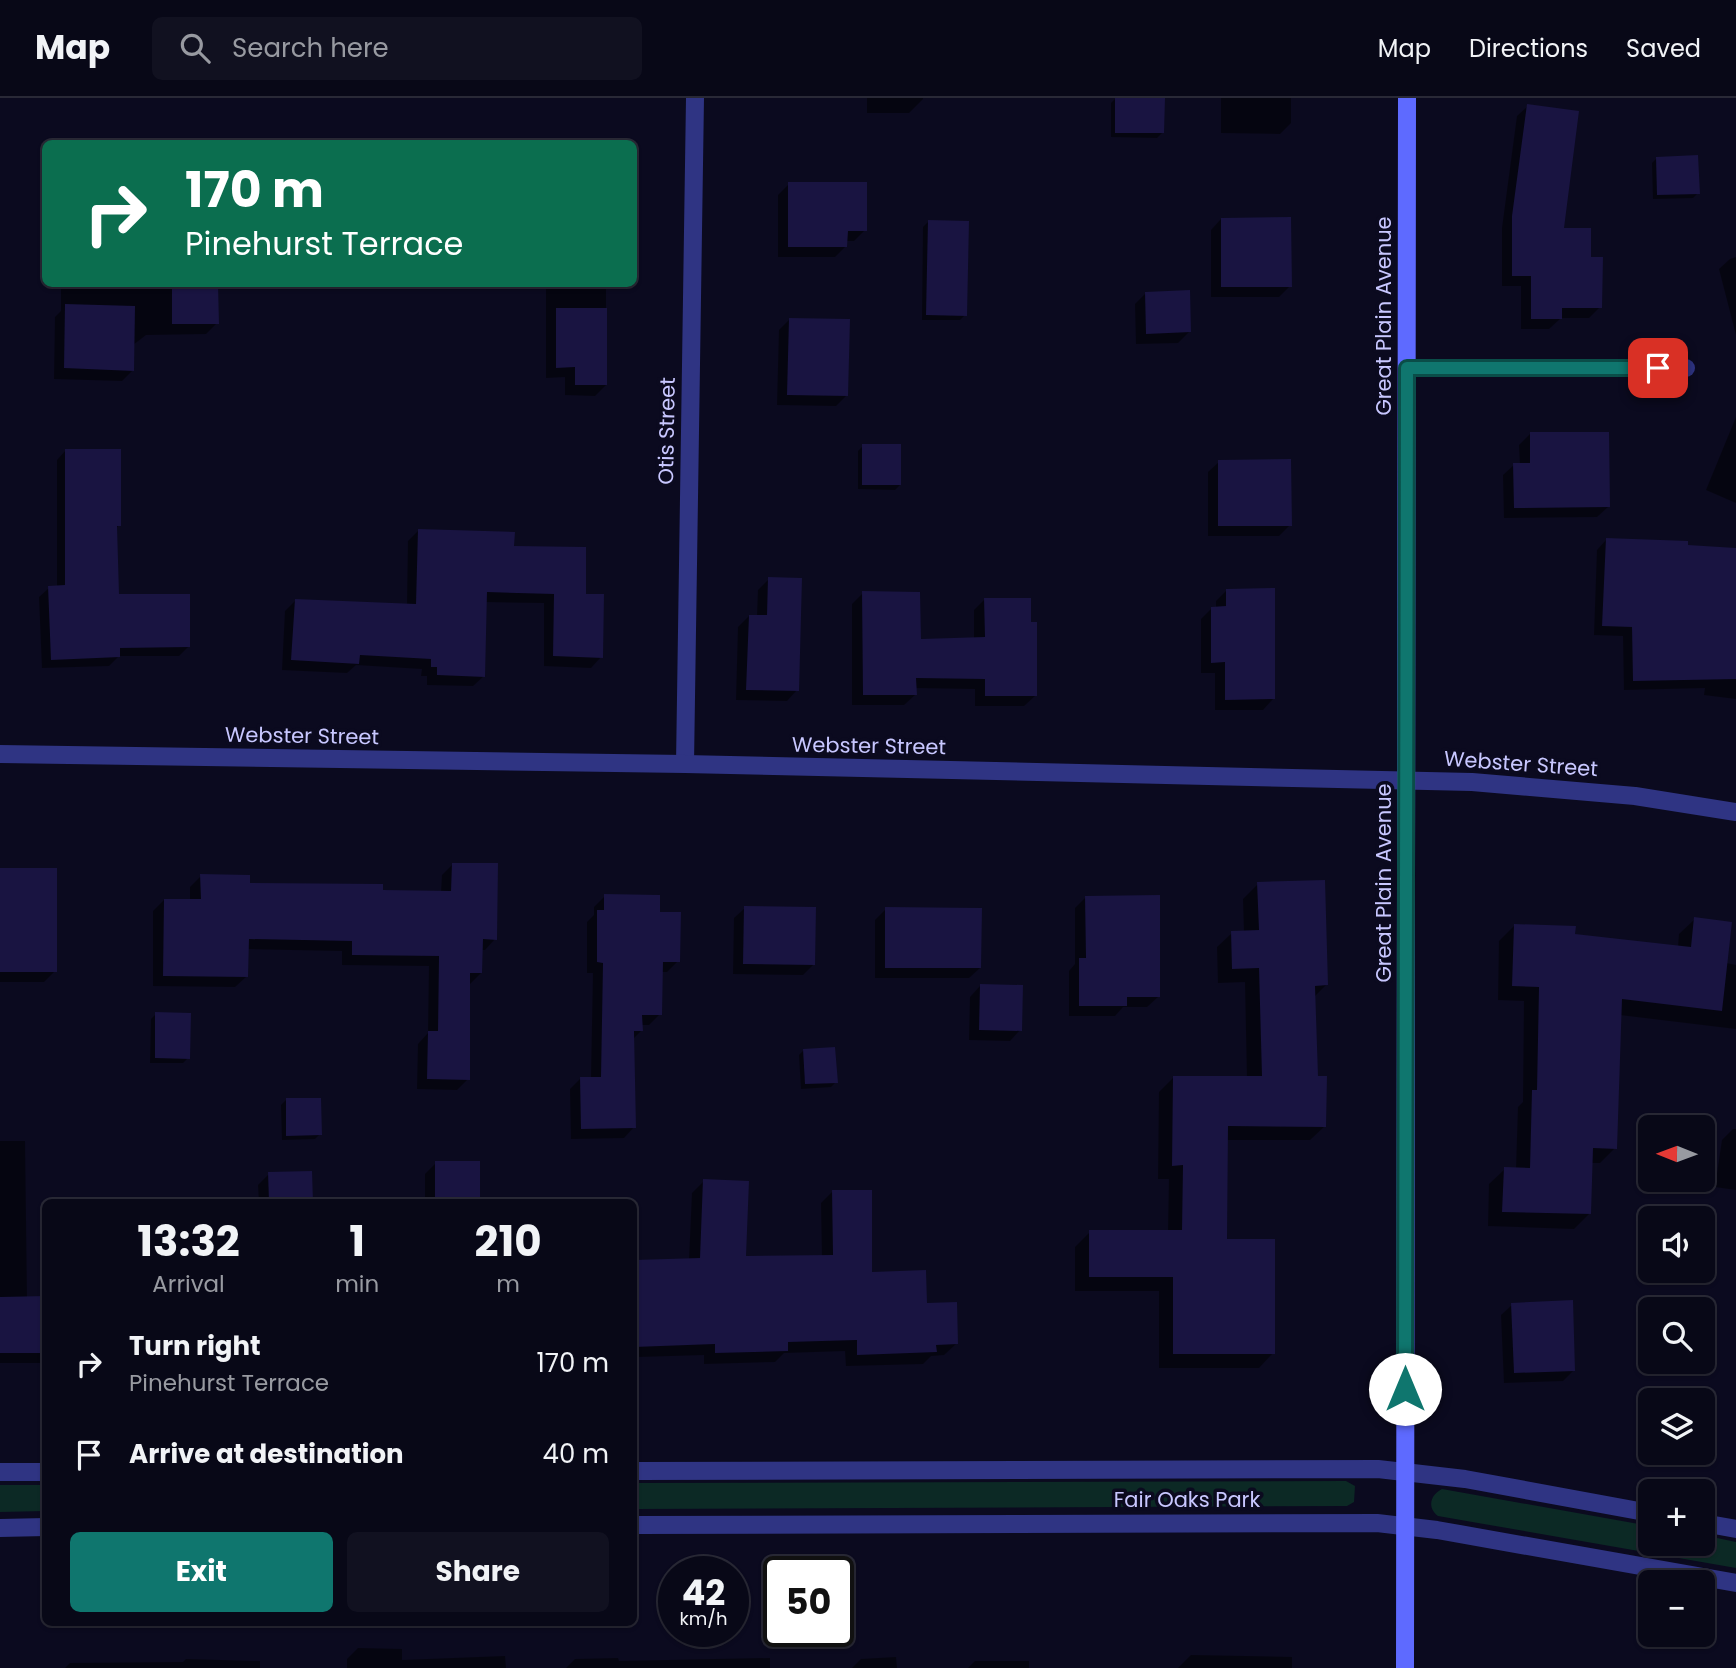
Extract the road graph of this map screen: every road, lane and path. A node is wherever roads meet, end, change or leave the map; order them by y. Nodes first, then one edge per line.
1 (695, 98) edge
2 (1407, 98) edge
3 (1407, 368) junction
4 (1686, 368) dead end
5 (0, 754) edge
6 (685, 764) junction
7 (1407, 780) junction
8 (1736, 812) edge
9 (637, 1471) edge
10 (0, 1472) edge
11 (42, 1472) edge
12 (1405, 1472) junction
13 (1638, 1511) edge
14 (637, 1525) edge
15 (1405, 1525) junction
16 (1715, 1525) edge
17 (42, 1527) edge
18 (0, 1528) edge
19 (1736, 1529) edge
20 (1736, 1583) edge
21 (1405, 1668) edge

1 - 6 street, Otis Street
2 - 3 main road, Great Plain Avenue
3 - 4 street
3 - 7 main road, Great Plain Avenue
5 - 6 street, Webster Street
6 - 7 street, Webster Street
7 - 8 street, Webster Street
7 - 12 main road, Great Plain Avenue
9 - 12 street, Fair Oaks Park
10 - 11 street
12 - 13 street, Fair Oaks Park
12 - 15 main road, Great Plain Avenue
14 - 15 street, Fair Oaks Park
15 - 20 street, Fair Oaks Park
15 - 21 main road, Great Plain Avenue
16 - 19 street
17 - 18 street

